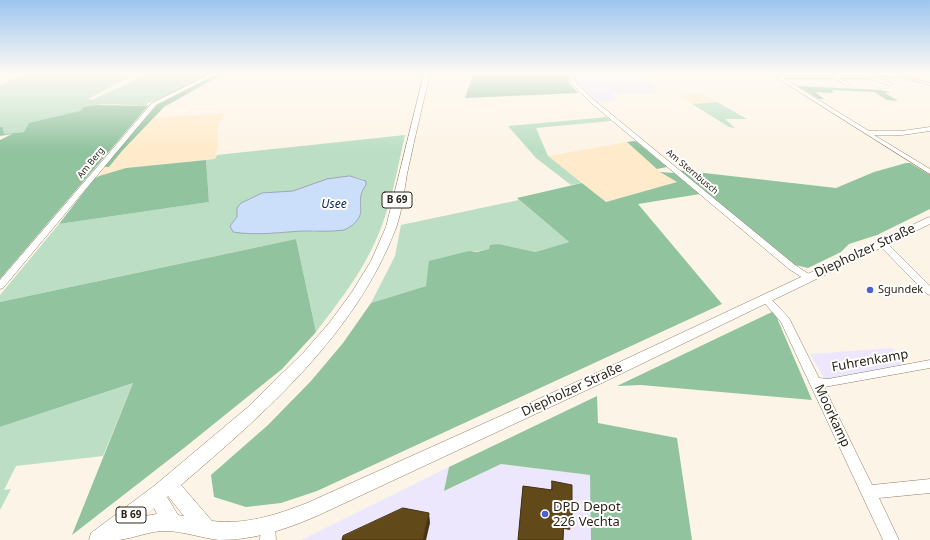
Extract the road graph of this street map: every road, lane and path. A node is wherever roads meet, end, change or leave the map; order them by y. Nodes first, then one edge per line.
1 (164, 99) edge
2 (421, 99) edge
3 (590, 99) edge
4 (813, 99) edge
5 (930, 129) edge
6 (867, 133) junction
7 (930, 164) edge
8 (918, 165) junction
9 (930, 172) edge
10 (930, 220) edge
11 (880, 244) junction
12 (809, 278) junction
13 (0, 286) edge
14 (930, 292) edge
15 (765, 298) junction
16 (930, 364) edge
17 (816, 382) junction
18 (930, 486) edge
19 (162, 490) junction
20 (867, 491) junction
21 (173, 523) junction
22 (207, 529) junction
23 (268, 534) edge
24 (101, 538) edge
25 (891, 540) edge

1 - 13 street, Am Berg
2 - 19 main road, B 69
3 - 12 street, Am Sternbusch
4 - 6 street
5 - 6 street
6 - 8 street
7 - 8 street
8 - 9 street
10 - 11 main road, Diepholzer Straße
11 - 12 main road, Diepholzer Straße
11 - 14 street
12 - 15 main road, Diepholzer Straße
15 - 17 street, Moorkamp
15 - 23 main road, Diepholzer Straße
16 - 17 street, Fuhrenkamp
17 - 20 street, Moorkamp
18 - 20 street
19 - 21 main road
19 - 22 main road
19 - 24 main road, B 69
20 - 25 street, Moorkamp
21 - 22 main road, Diepholzer Straße
21 - 24 main road, Diepholzer Straße
22 - 23 main road, Diepholzer Straße

